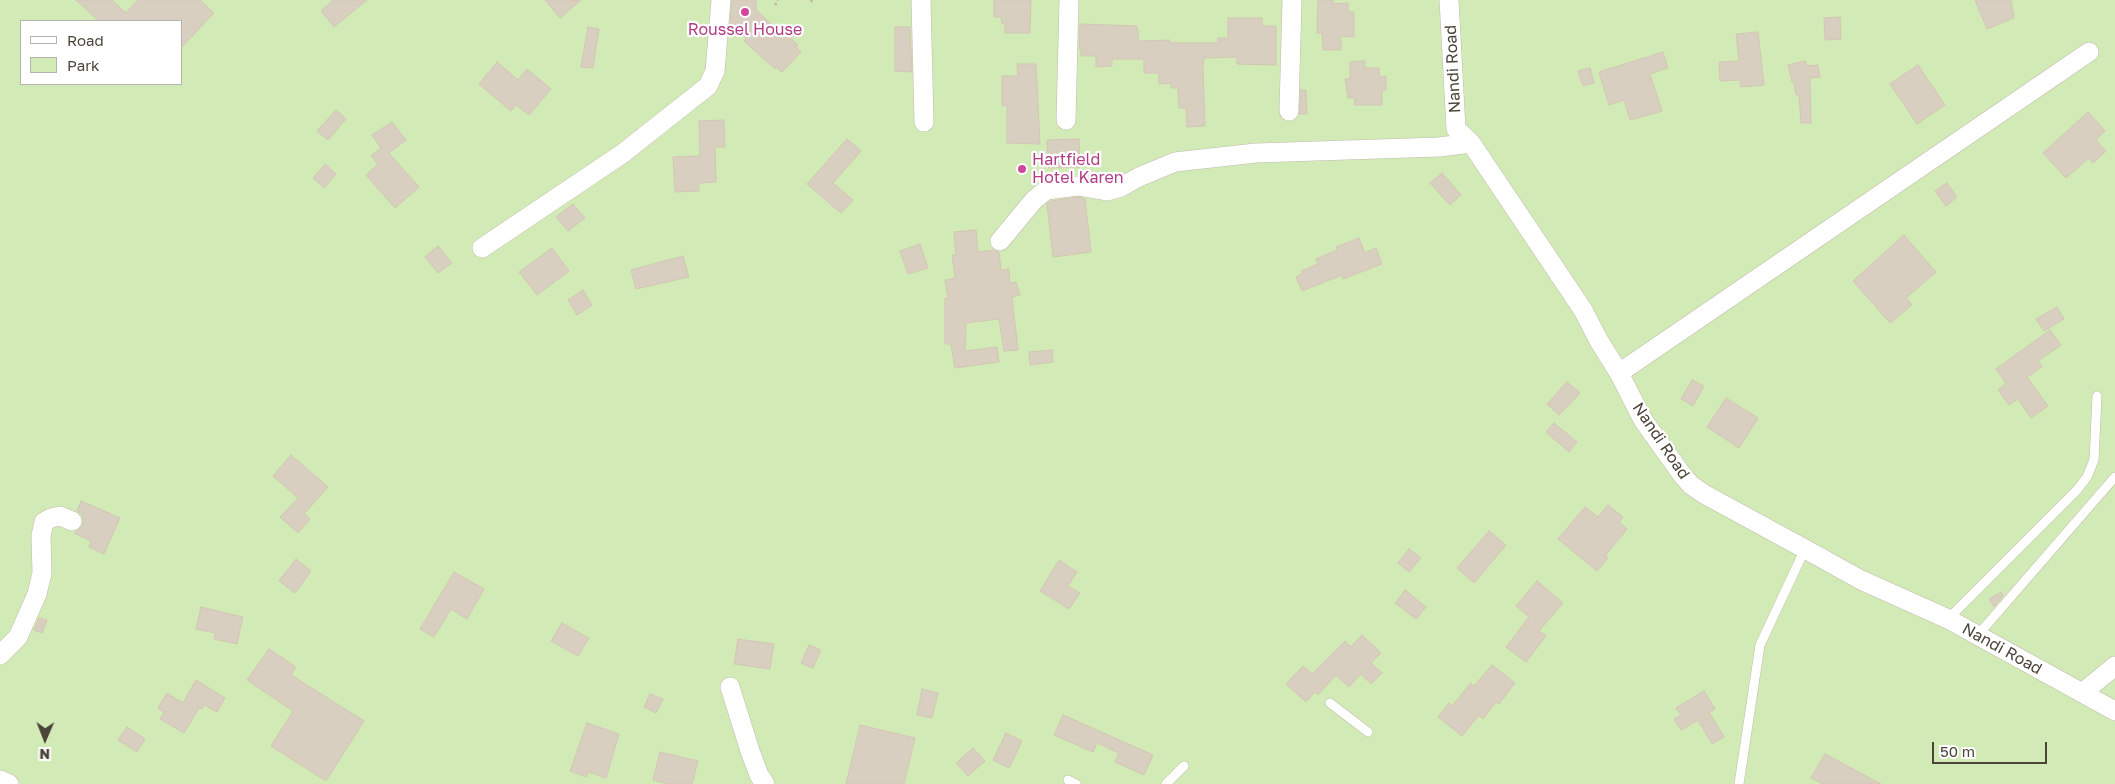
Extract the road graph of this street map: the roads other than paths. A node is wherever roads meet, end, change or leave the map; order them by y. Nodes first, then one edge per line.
1 (721, 0) edge
2 (921, 0) edge
3 (1069, 0) edge
4 (1292, 0) edge
5 (1449, 0) edge
6 (2089, 52) dead end
7 (1289, 111) dead end
8 (1066, 120) dead end
9 (924, 122) dead end
10 (1471, 143) junction
11 (1000, 241) dead end
12 (482, 248) dead end
13 (1619, 373) junction
14 (2097, 396) dead end
15 (2115, 477) edge
16 (72, 521) dead end
17 (1805, 549) junction
18 (1948, 619) junction
19 (1976, 636) junction
20 (0, 655) edge
21 (2115, 666) edge
22 (730, 687) dead end
23 (2082, 693) junction
24 (1330, 703) dead end
25 (2115, 712) edge
26 (1368, 732) dead end
27 (1184, 766) dead end
28 (0, 780) edge
29 (9, 784) edge
30 (765, 784) edge
31 (1166, 784) edge
32 (1738, 784) edge

1 - 12 street
2 - 9 street
3 - 8 street
4 - 7 street
5 - 10 street, Nandi Road
6 - 13 street
10 - 11 street
10 - 13 street, Nandi Road
13 - 17 street, Nandi Road
14 - 18 lane
15 - 19 lane
16 - 20 street
17 - 18 street, Nandi Road
17 - 32 lane
18 - 19 street, Nandi Road
19 - 23 street, Nandi Road
21 - 23 street
22 - 30 street
23 - 25 street, Nandi Road
24 - 26 lane
27 - 31 lane
28 - 29 street

